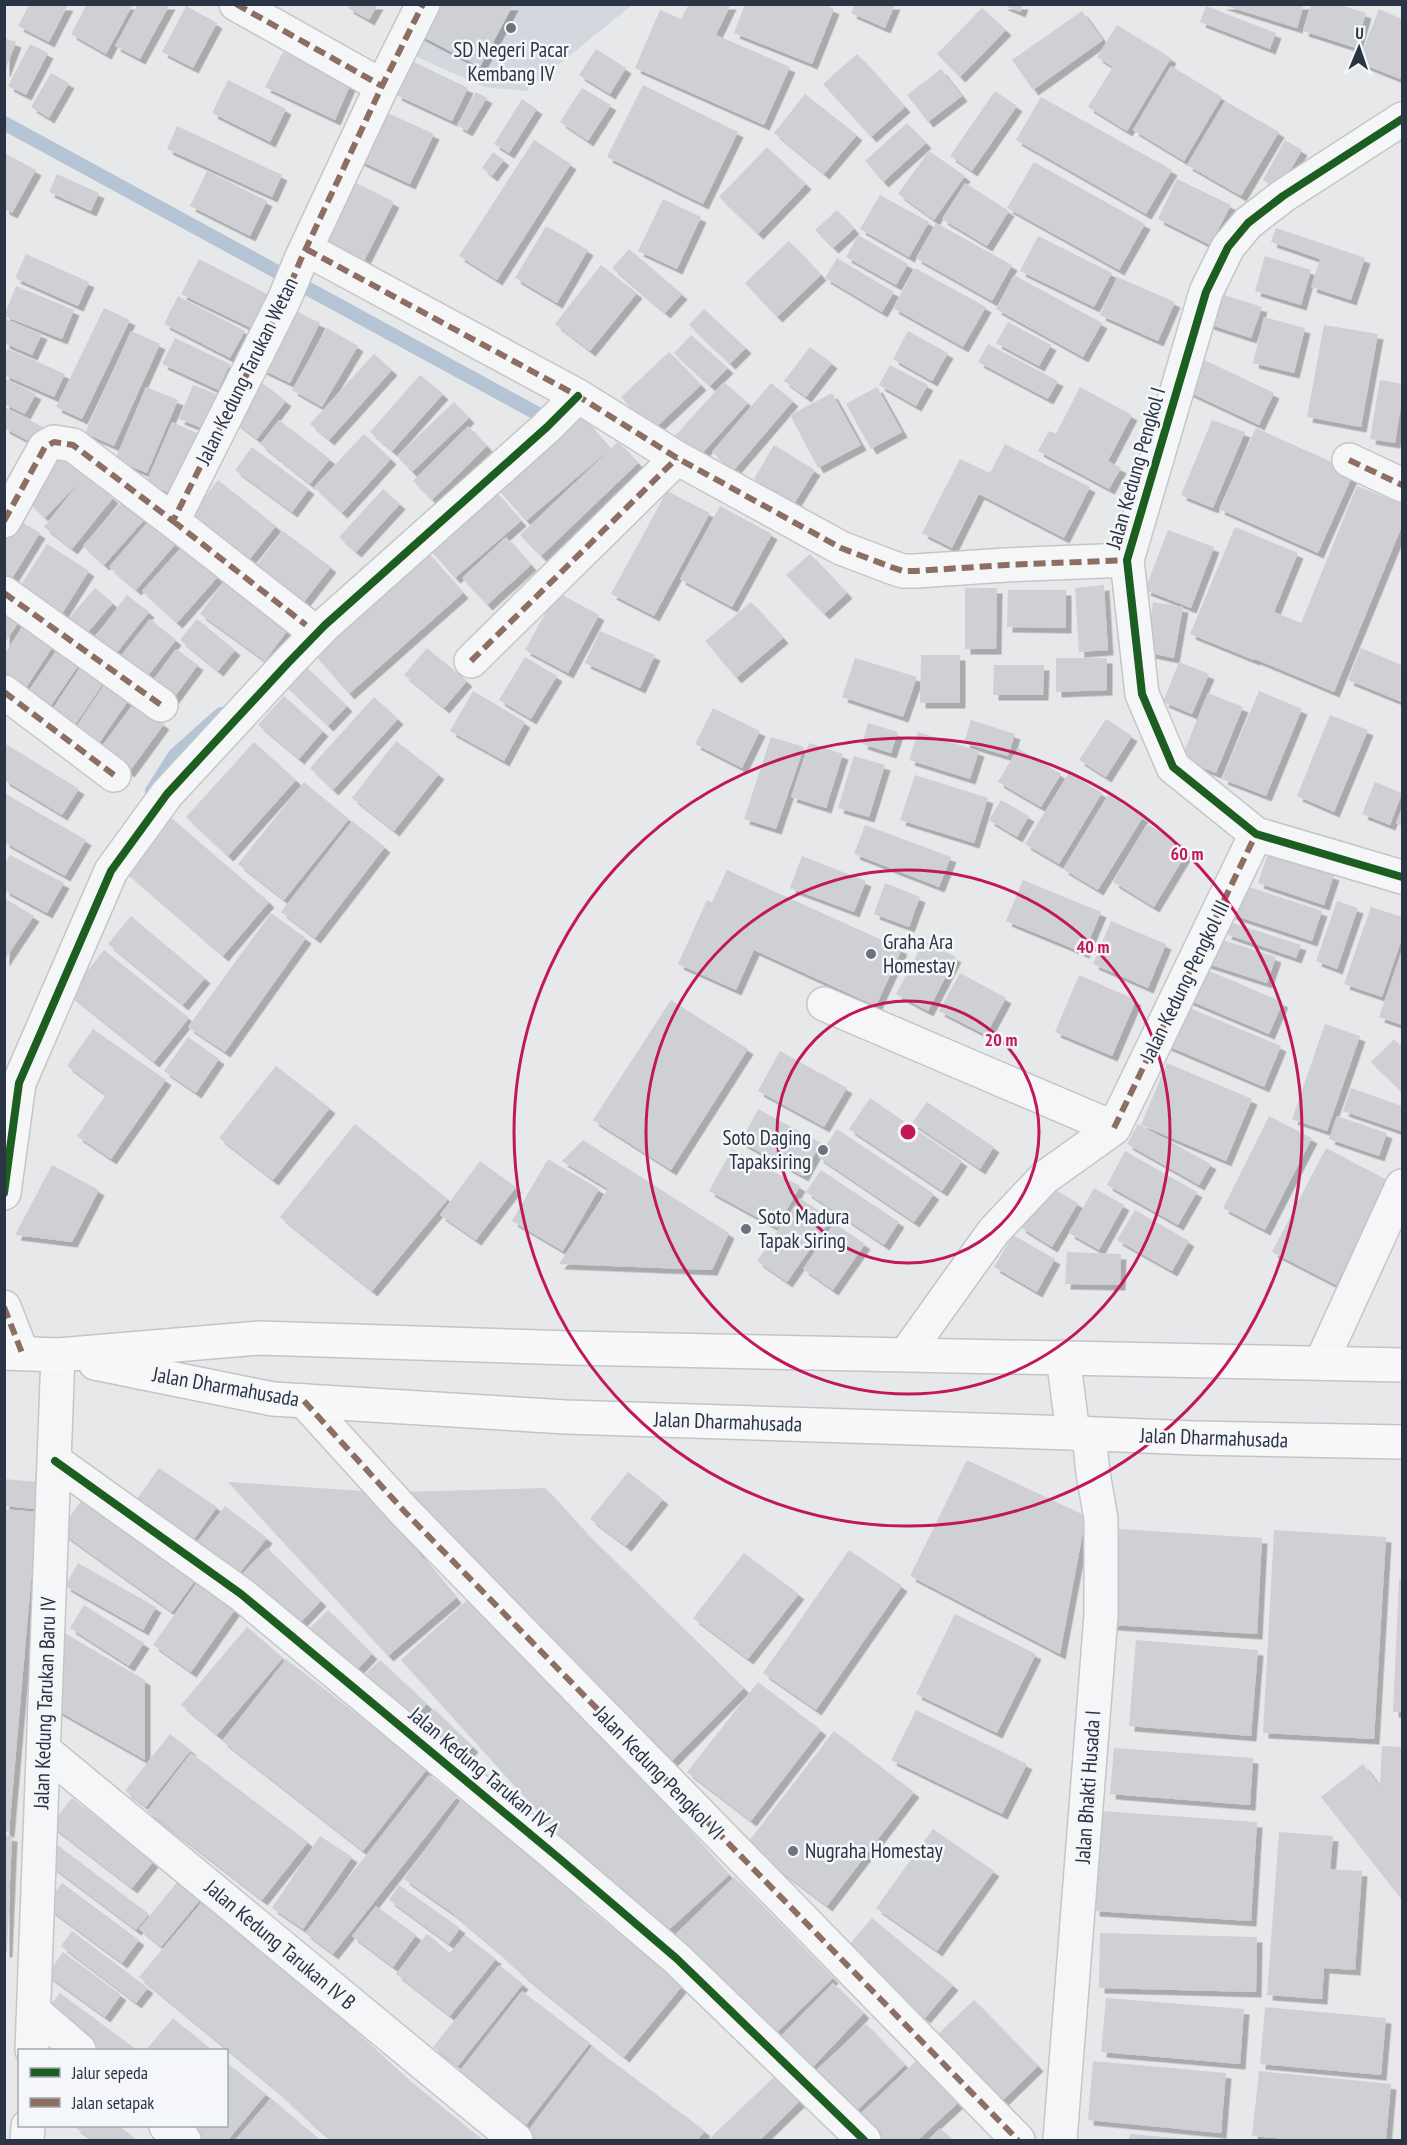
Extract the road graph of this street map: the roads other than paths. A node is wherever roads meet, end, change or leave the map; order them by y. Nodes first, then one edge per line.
1 (236, 4) edge
2 (423, 4) edge
3 (382, 86) junction
4 (1402, 119) edge
5 (304, 254) junction
6 (578, 396) junction
7 (677, 458) junction
8 (1349, 460) dead end
9 (1402, 485) edge
10 (4, 520) edge
11 (173, 521) junction
12 (1127, 560) junction
13 (4, 593) edge
14 (306, 625) dead end
15 (471, 661) dead end
16 (4, 692) edge
17 (160, 705) dead end
18 (114, 776) dead end
19 (1256, 834) junction
20 (1402, 877) edge
21 (824, 1004) dead end
22 (1114, 1128) junction
23 (1402, 1186) edge
24 (4, 1193) edge
25 (4, 1307) edge
26 (13, 1353) edge
27 (906, 1354) junction
28 (58, 1355) junction
29 (1063, 1357) junction
30 (1321, 1363) junction
31 (1402, 1365) edge
32 (304, 1401) junction
33 (1081, 1433) junction
34 (1402, 1442) edge
35 (55, 1461) junction
36 (44, 1750) junction
37 (34, 2011) junction
38 (32, 2049) edge
39 (78, 2049) edge
40 (167, 2127) edge
41 (184, 2140) edge
42 (516, 2140) edge
43 (864, 2140) edge
44 (1018, 2140) edge
45 (1060, 2140) edge

1 - 3 street
2 - 3 street, Jalan Kedung Tarukan Wetan
3 - 5 street, Jalan Kedung Tarukan Wetan
4 - 12 street, Jalan Kedung Pengkol I
5 - 6 street
5 - 11 street, Jalan Kedung Tarukan Wetan
6 - 7 street
6 - 24 street
7 - 12 street
7 - 15 street
8 - 9 street
10 - 11 street
11 - 14 street
12 - 19 street, Jalan Kedung Pengkol I
13 - 17 street
16 - 18 street
19 - 20 street, Jalan Kedung Pengkol I
19 - 22 street, Jalan Kedung Pengkol III
21 - 22 street
22 - 27 street, Jalan Kedung Pengkol III
23 - 30 street
25 - 26 street
26 - 28 main road, Jalan Dharmahusada
27 - 28 main road, Jalan Dharmahusada
27 - 29 main road, Jalan Dharmahusada
28 - 32 main road, Jalan Dharmahusada
28 - 35 street, Jalan Kedung Tarukan Baru IV
29 - 30 main road, Jalan Dharmahusada
29 - 33 street, Jalan Bhakti Husada I
30 - 31 main road, Jalan Dharmahusada
32 - 33 main road, Jalan Dharmahusada
32 - 44 street, Jalan Kedung Pengkol VI
33 - 34 main road, Jalan Dharmahusada
33 - 45 street, Jalan Bhakti Husada I
35 - 36 street, Jalan Kedung Tarukan Baru IV
35 - 43 street, Jalan Kedung Tarukan IV A
36 - 37 street, Jalan Kedung Tarukan Baru IV
36 - 42 street, Jalan Kedung Tarukan IV B
37 - 38 street, Jalan Kedung Tarukan Baru IV
37 - 39 street
40 - 41 street

